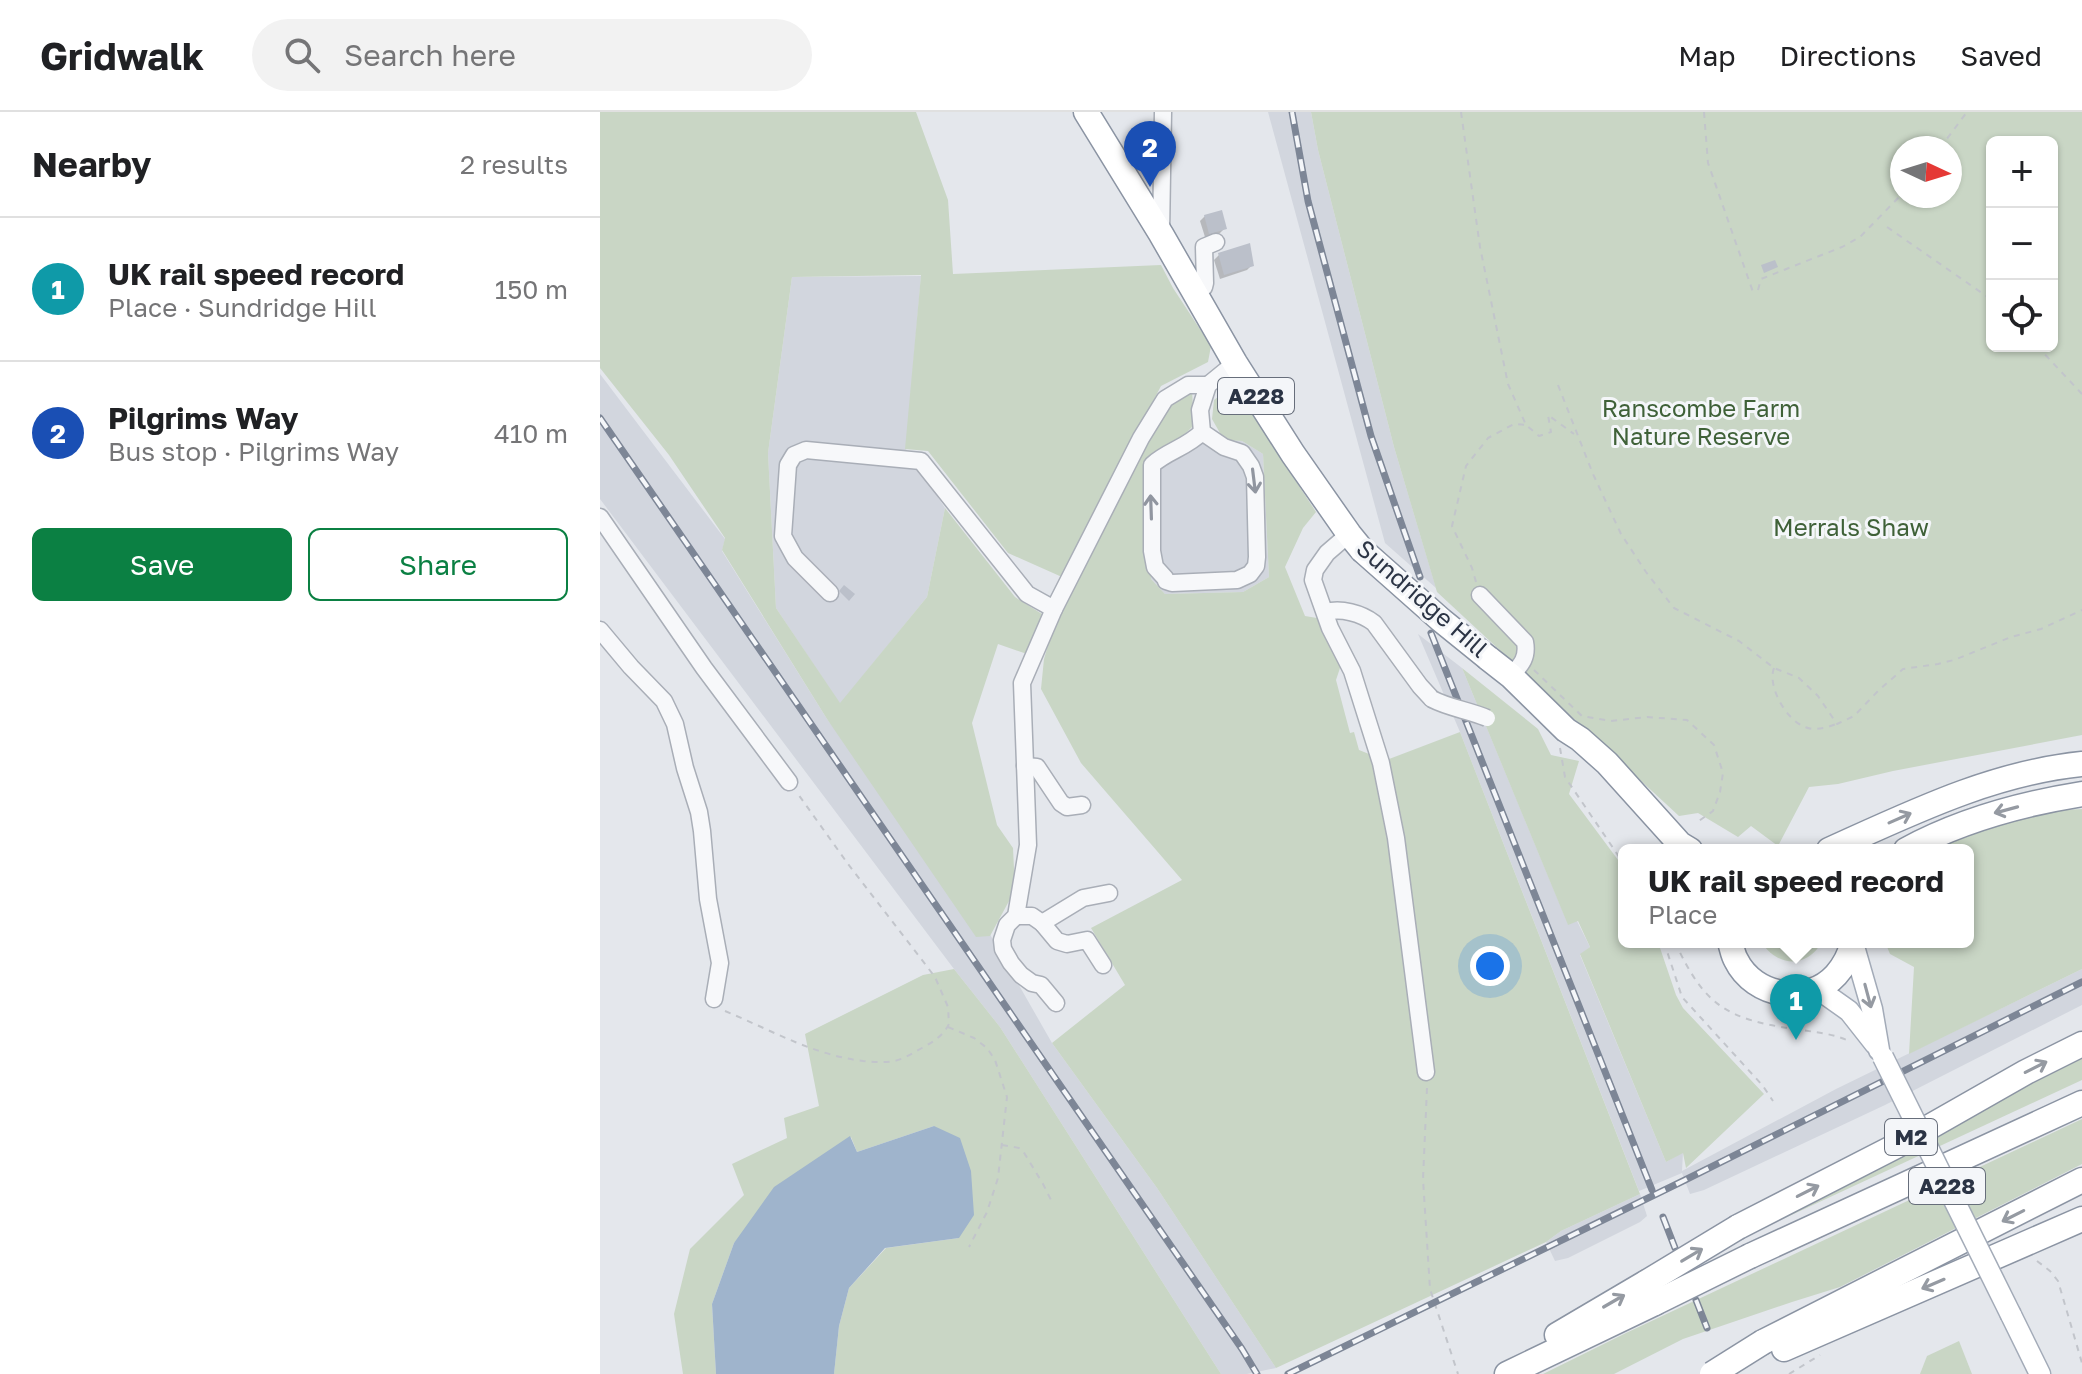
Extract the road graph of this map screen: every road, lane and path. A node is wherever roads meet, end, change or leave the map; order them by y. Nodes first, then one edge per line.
1 (1086, 112) edge
2 (1163, 112) edge
3 (1461, 112) edge
4 (1704, 112) edge
5 (1967, 112) edge
6 (1949, 136) edge
7 (1890, 207) edge
8 (1887, 227) dead end
9 (1161, 234) junction
10 (1216, 242) dead end
11 (1758, 290) dead end
12 (1194, 292) junction
13 (1753, 292) dead end
14 (1986, 296) edge
15 (2043, 352) edge
16 (1235, 363) junction
17 (1208, 385) junction
18 (1558, 385) dead end
19 (2082, 394) edge
20 (1526, 425) junction
21 (1202, 432) junction
22 (1576, 435) junction
23 (600, 517) edge
24 (1356, 542) junction
25 (830, 593) dead end
26 (1480, 595) joint
27 (1054, 609) junction
28 (2082, 610) edge
29 (1326, 612) junction
30 (600, 630) edge
31 (1518, 668) junction
32 (1774, 668) junction
33 (1487, 718) dead end
34 (1837, 724) junction
35 (1559, 737) dead end
36 (2082, 764) edge
37 (1025, 766) junction
38 (789, 782) joint
39 (2082, 794) edge
40 (1082, 805) dead end
41 (1696, 823) dead end
42 (1680, 844) edge
43 (1843, 844) edge
44 (1919, 844) edge
45 (1618, 855) edge
46 (1109, 893) dead end
47 (1016, 916) junction
48 (1042, 923) junction
49 (1666, 948) edge
50 (1678, 948) edge
51 (1732, 948) edge
52 (1851, 948) edge
53 (1854, 948) edge
54 (1103, 965) dead end
55 (1818, 989) junction
56 (714, 999) joint
57 (1056, 1003) dead end
58 (947, 1027) junction
59 (1855, 1043) dead end
60 (2082, 1044) edge
61 (1881, 1053) junction
62 (1426, 1072) joint
63 (1773, 1101) dead end
64 (2082, 1103) edge
65 (1002, 1145) junction
66 (2082, 1180) edge
67 (1053, 1204) dead end
68 (2082, 1219) edge
69 (969, 1247) dead end
70 (2032, 1260) dead end
71 (1651, 1293) junction
72 (1766, 1349) junction
73 (1823, 1354) dead end
74 (2082, 1363) edge
75 (1458, 1374) edge
76 (1507, 1374) edge
77 (1714, 1374) edge
78 (1789, 1374) edge
79 (2040, 1374) edge

1 - 9 highway, Sundridge Hill / A228
2 - 9 street
3 - 20 path
4 - 13 path
5 - 6 path
7 - 11 path
8 - 14 path
9 - 12 highway, Sundridge Hill / A228
10 - 12 street
12 - 16 highway, Sundridge Hill / A228
15 - 19 path
16 - 17 street
16 - 24 highway, Sundridge Hill / A228
17 - 21 street
17 - 27 street
18 - 22 path
20 - 22 path
20 - 26 path
21 -> 21 street
22 - 32 path
23 - 38 street
24 - 29 street
24 - 31 highway, Sundridge Hill / A228, bridge
25 - 27 street
26 - 31 street
27 - 37 street
28 - 34 path
29 - 33 street, bridge
29 - 62 street
30 - 56 street
31 - 41 path
31 - 42 highway, Sundridge Hill / A228
32 - 34 path
32 - 34 path
35 - 45 path
43 -> 36 highway
37 - 40 street
37 - 47 street
38 - 58 path
39 -> 44 highway
46 - 48 street
47 - 48 street
47 - 57 street
48 - 54 street
49 - 63 path
50 - 59 path
51 - 55 highway
52 - 55 highway
53 -> 61 main road, A228
55 - 61 main road, A228
56 - 58 path
58 - 65 path
71 -> 60 highway, M2, bridge
61 - 79 main road, A228, bridge
62 - 75 path
64 - 71 highway, M2, bridge
65 - 67 path
65 - 69 path
66 -> 72 highway
68 -> 72 highway
70 - 74 path
76 -> 71 highway, M2
72 - 77 highway, bridge
73 - 78 path

